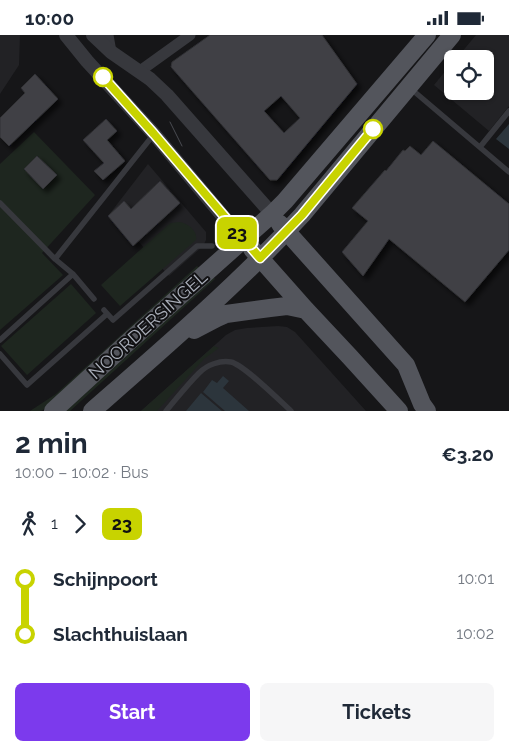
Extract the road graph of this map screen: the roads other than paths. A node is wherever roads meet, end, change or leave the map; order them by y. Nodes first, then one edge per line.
1 (66, 35) edge
2 (93, 35) edge
3 (108, 35) edge
4 (190, 35) edge
5 (427, 35) edge
6 (452, 35) edge
7 (111, 52) junction
8 (140, 71) junction
9 (408, 87) junction
10 (509, 111) edge
11 (154, 134) junction
12 (480, 147) junction
13 (509, 172) edge
14 (0, 203) edge
15 (272, 214) junction
16 (286, 232) junction
17 (243, 240) junction
18 (212, 246) dead end
19 (260, 258) junction
20 (55, 259) junction
21 (73, 274) junction
22 (94, 299) dead end
23 (306, 311) junction
24 (0, 340) edge
25 (165, 347) junction
26 (0, 355) edge
27 (53, 411) edge
28 (92, 411) edge
29 (166, 411) edge
30 (291, 411) edge
31 (399, 411) edge
32 (427, 411) edge

1 - 11 street
2 - 7 street
3 - 7 street
4 - 8 street
5 - 15 main road, NOORDERSINGEL
6 - 9 main road, NOORDERSINGEL
7 - 8 street
8 - 15 street
9 - 12 lane
9 - 16 main road, NOORDERSINGEL
10 - 12 lane
11 - 17 street
11 - 20 lane
12 - 13 lane
14 - 20 lane
15 - 16 main road
15 - 17 main road, NOORDERSINGEL
16 - 19 main road, NOORDERSINGEL
16 - 32 main road
17 - 19 main road
17 - 27 main road, NOORDERSINGEL
18 - 26 lane
19 - 23 main road
19 - 25 main road, NOORDERSINGEL
20 - 21 lane
21 - 22 lane
21 - 24 lane
23 - 25 main road
23 - 31 main road
25 - 28 main road, NOORDERSINGEL
29 - 30 lane

